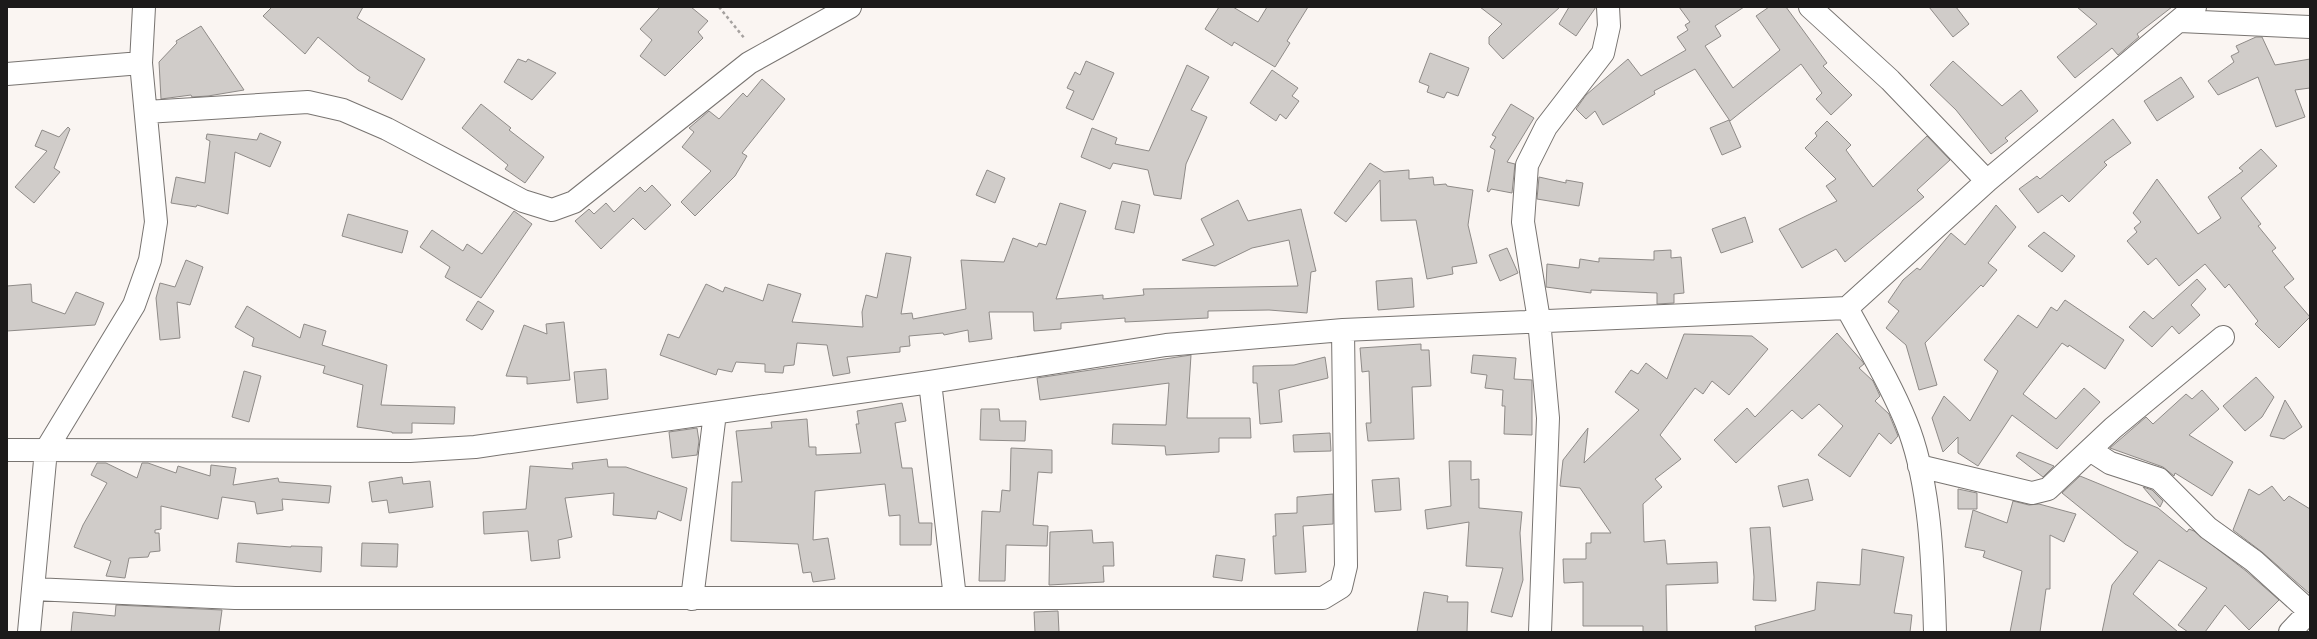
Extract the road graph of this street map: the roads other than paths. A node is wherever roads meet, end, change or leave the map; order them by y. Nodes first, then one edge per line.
1 (144, 7) edge
2 (850, 7) edge
3 (1608, 7) edge
4 (1810, 7) edge
5 (2188, 14) edge
6 (2310, 27) edge
7 (141, 63) junction
8 (7, 74) edge
9 (146, 112) junction
10 (1987, 181) junction
11 (1847, 308) junction
12 (1539, 320) junction
13 (1343, 330) junction
14 (2223, 337) dead end
15 (930, 382) junction
16 (714, 413) junction
17 (7, 450) edge
18 (46, 450) junction
19 (2090, 450) junction
20 (1919, 466) junction
21 (33, 589) junction
22 (955, 598) junction
23 (692, 599) junction
24 (2310, 611) edge
25 (29, 632) edge
26 (1540, 632) edge
27 (1935, 632) edge
28 (2290, 632) edge

1 - 7 street
2 - 9 street
3 - 12 street
4 - 10 street
5 - 6 street
5 - 10 street
7 - 8 street
7 - 9 street
9 - 18 street
10 - 11 street
11 - 12 street
11 - 20 street
12 - 13 street
12 - 26 street
13 - 15 street
13 - 22 street
14 - 19 street
15 - 16 street
15 - 22 street
16 - 18 street
16 - 23 street
17 - 18 street
18 - 21 street
19 - 20 street
19 - 24 street
20 - 27 street
21 - 23 street
21 - 25 street
22 - 23 street
24 - 28 street

